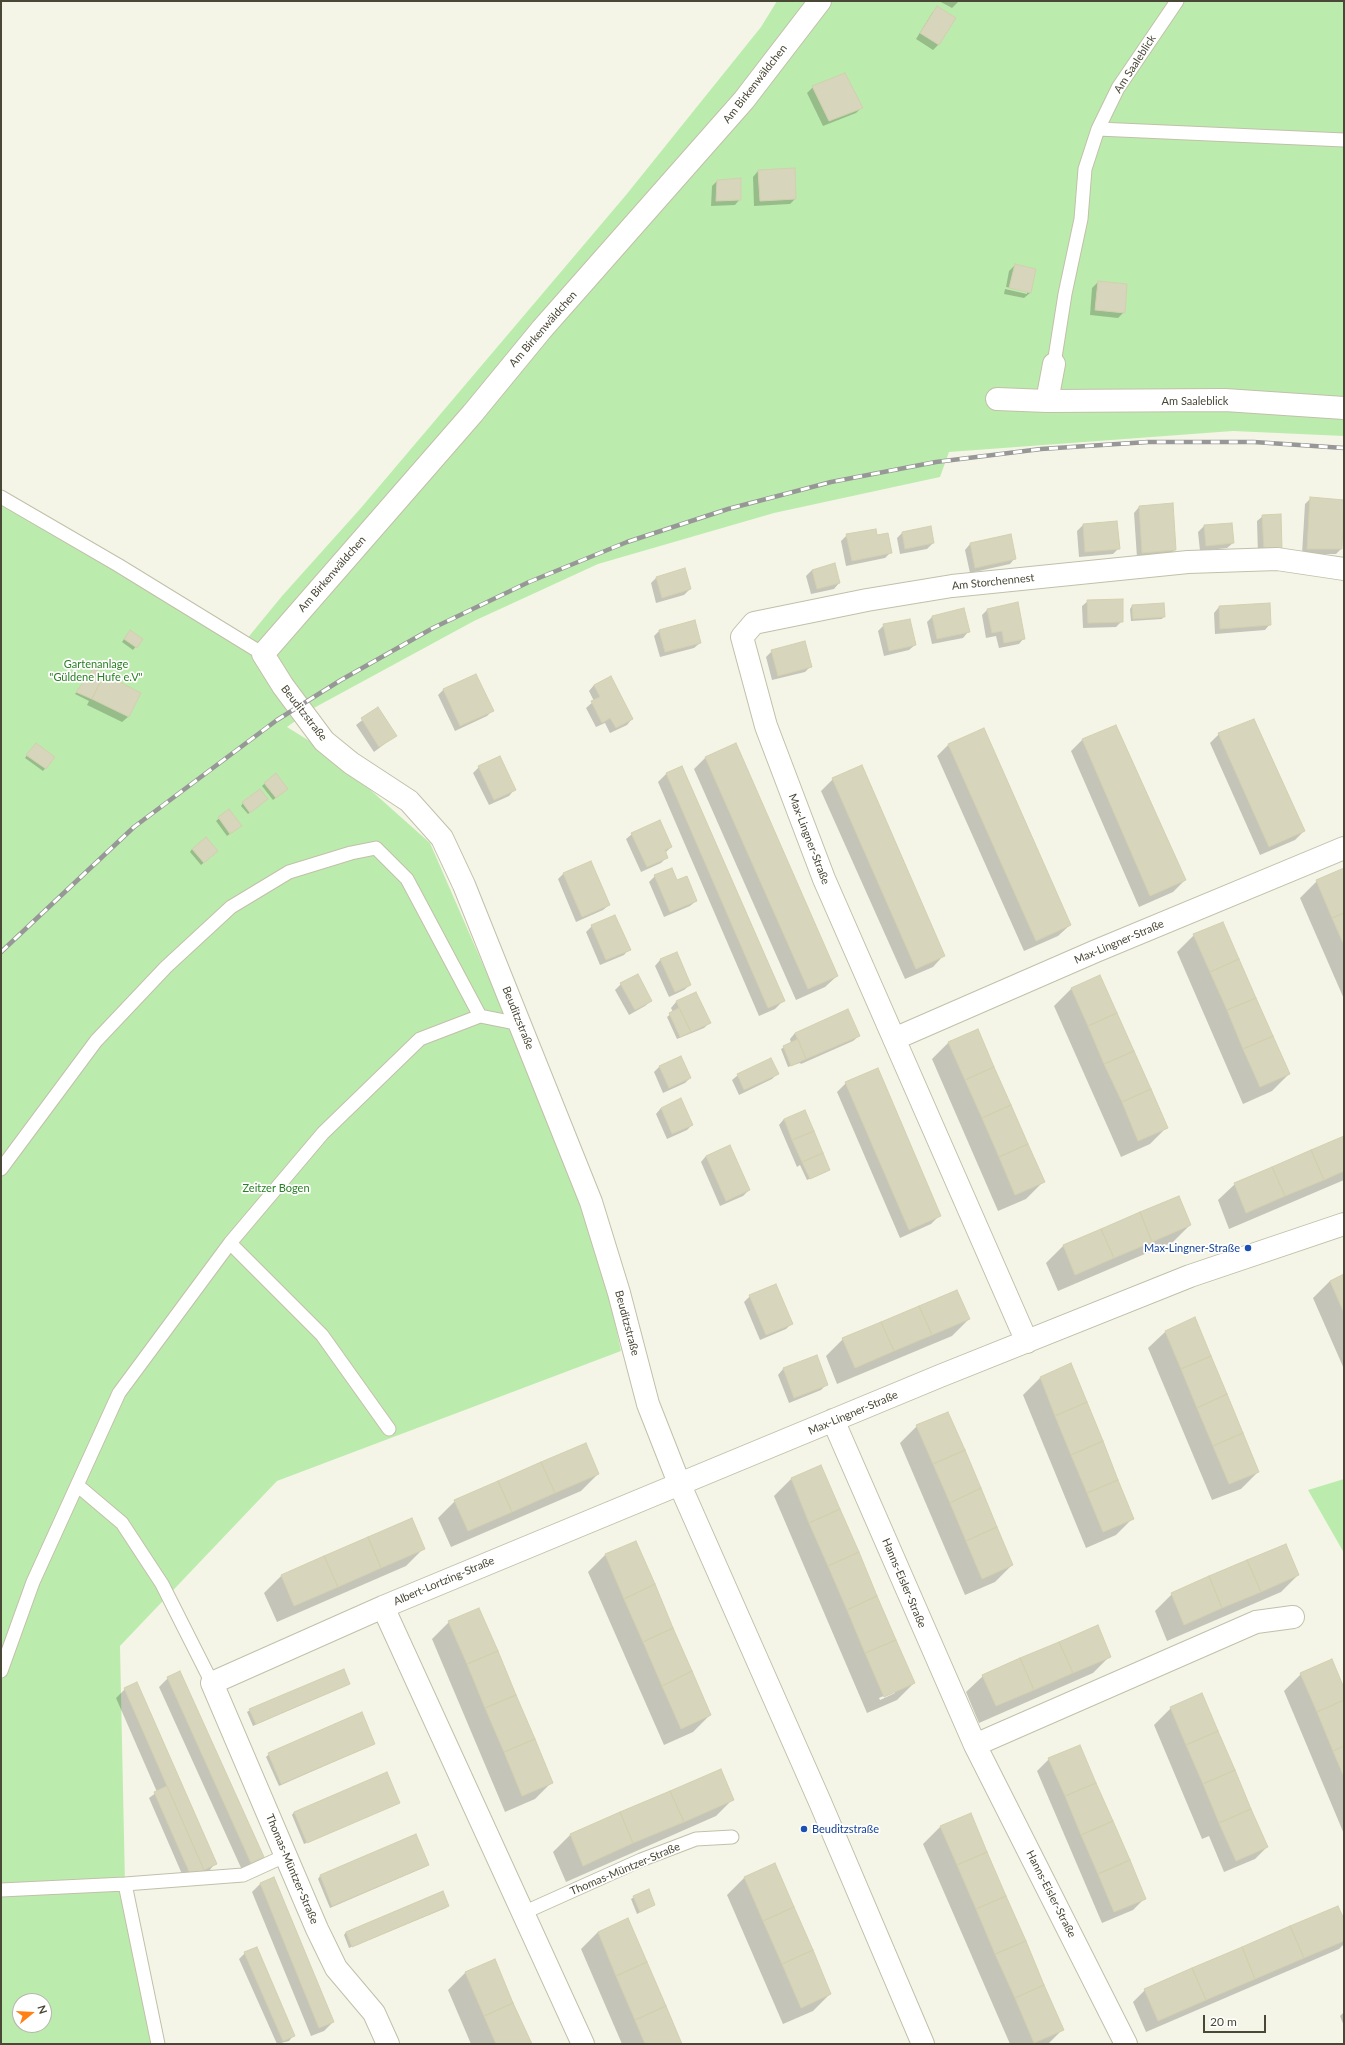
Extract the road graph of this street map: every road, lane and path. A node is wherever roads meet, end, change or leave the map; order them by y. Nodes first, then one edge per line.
1 (820, 1) edge
2 (1177, 1) edge
3 (1098, 129) junction
4 (1344, 140) edge
5 (1054, 364) joint
6 (997, 399) dead end
7 (1047, 401) junction
8 (1344, 408) edge
9 (1, 497) edge
10 (1344, 569) edge
11 (263, 654) junction
12 (766, 726) joint
13 (1344, 848) edge
14 (480, 1016) junction
15 (520, 1024) junction
16 (894, 1039) junction
17 (1, 1169) edge
18 (1344, 1224) edge
19 (230, 1243) junction
20 (1027, 1342) junction
21 (834, 1420) junction
22 (389, 1429) dead end
23 (678, 1483) junction
24 (77, 1485) junction
25 (383, 1606) junction
26 (1293, 1617) dead end
27 (1, 1670) edge
28 (212, 1683) junction
29 (975, 1745) junction
30 (732, 1837) dead end
31 (287, 1855) junction
32 (125, 1884) junction
33 (1, 1890) edge
34 (523, 1913) junction
35 (158, 2044) edge
36 (388, 2044) edge
37 (583, 2044) edge
38 (923, 2044) edge
39 (1126, 2044) edge

1 - 11 street, Am Birkenwäldchen
2 - 3 lane, Am Saaleblick
3 - 4 lane
3 - 5 lane, Am Saaleblick
5 - 7 street
6 - 7 street, Am Saaleblick
7 - 8 street, Am Saaleblick
9 - 11 lane
10 - 12 street, Am Storchennest
11 - 15 street, Beuditzstraße
12 - 16 street, Max-Lingner-Straße
13 - 16 street, Max-Lingner-Straße
14 - 15 lane
14 - 17 lane
14 - 19 lane
15 - 23 street, Beuditzstraße
16 - 20 street, Max-Lingner-Straße
18 - 20 street, Max-Lingner-Straße
19 - 22 lane
19 - 24 lane
20 - 21 street, Max-Lingner-Straße
21 - 23 street, Max-Lingner-Straße
21 - 29 street, Hanns-Eisler-Straße
23 - 25 street, Albert-Lortzing-Straße
23 - 38 street, Beuditzstraße
24 - 27 lane
24 - 28 lane
25 - 28 street, Albert-Lortzing-Straße
25 - 34 street
26 - 29 street
28 - 31 street, Thomas-Müntzer-Straße
29 - 39 street, Hanns-Eisler-Straße
30 - 34 lane, Thomas-Müntzer-Straße
31 - 32 lane
31 - 36 street, Thomas-Müntzer-Straße
32 - 33 lane
32 - 35 lane
34 - 37 street

